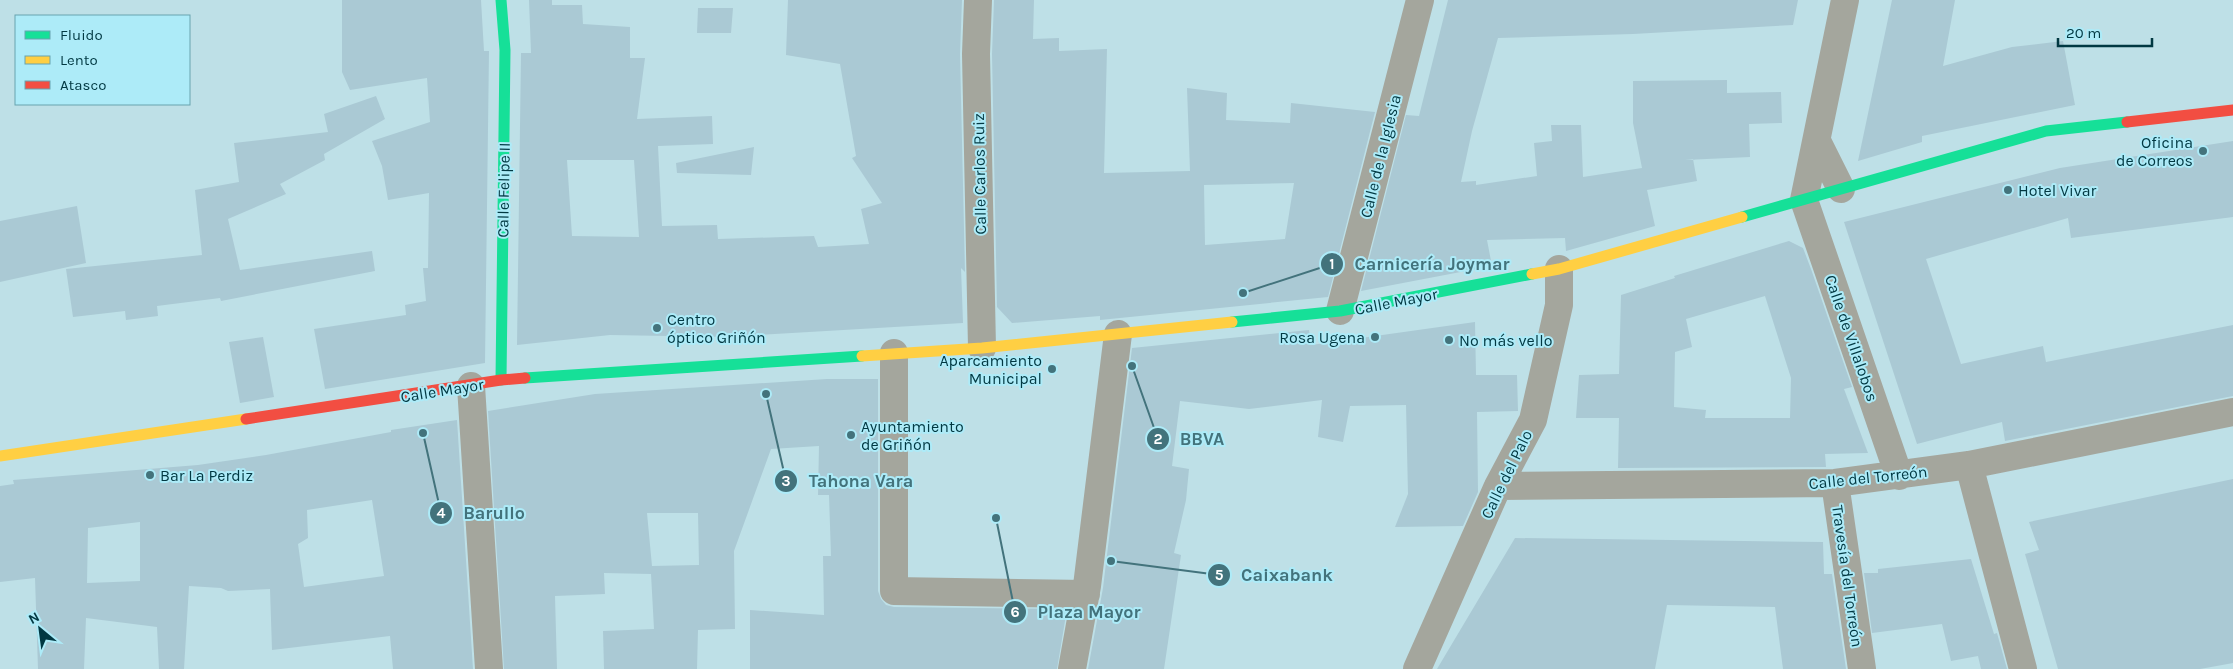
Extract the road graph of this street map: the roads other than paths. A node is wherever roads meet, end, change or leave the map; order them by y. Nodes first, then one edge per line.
1 (501, 0) edge
2 (978, 0) edge
3 (1420, 0) edge
4 (1845, 0) edge
5 (2233, 110) edge
6 (1817, 141) junction
7 (1841, 189) junction
8 (1804, 200) junction
9 (1559, 269) junction
10 (1340, 311) junction
11 (1107, 335) junction
12 (982, 348) junction
13 (890, 353) junction
14 (501, 380) junction
15 (471, 386) junction
16 (2233, 412) edge
17 (0, 456) edge
18 (1969, 465) junction
19 (1899, 476) junction
20 (1835, 483) junction
21 (1498, 486) junction
22 (1086, 594) junction
23 (489, 669) edge
24 (1072, 669) edge
25 (1417, 669) edge
26 (1862, 669) edge
27 (2023, 669) edge

1 - 14 street, Calle Felipe II
2 - 12 street, Calle Carlos Ruiz
3 - 10 street, Calle de la Iglesia
4 - 6 street
5 - 7 street, Calle Mayor
6 - 7 street
6 - 8 street
7 - 8 street, Calle Mayor
8 - 9 street, Calle Mayor
8 - 19 street, Calle de Villalobos
9 - 10 street, Calle Mayor
9 - 21 street, Calle del Palo
10 - 11 street, Calle Mayor
11 - 12 street, Calle Mayor
11 - 22 street
12 - 13 street, Calle Mayor
13 - 14 street, Calle Mayor
13 - 22 street
14 - 15 street, Calle Mayor
15 - 17 street, Calle Mayor
15 - 23 street
16 - 18 street, Calle del Torreón
18 - 19 street, Calle del Torreón
18 - 27 street
19 - 20 street, Calle del Torreón
20 - 21 street, Calle del Torreón
20 - 26 street, Travesía del Torreón
21 - 25 street, Calle del Palo
22 - 24 street

